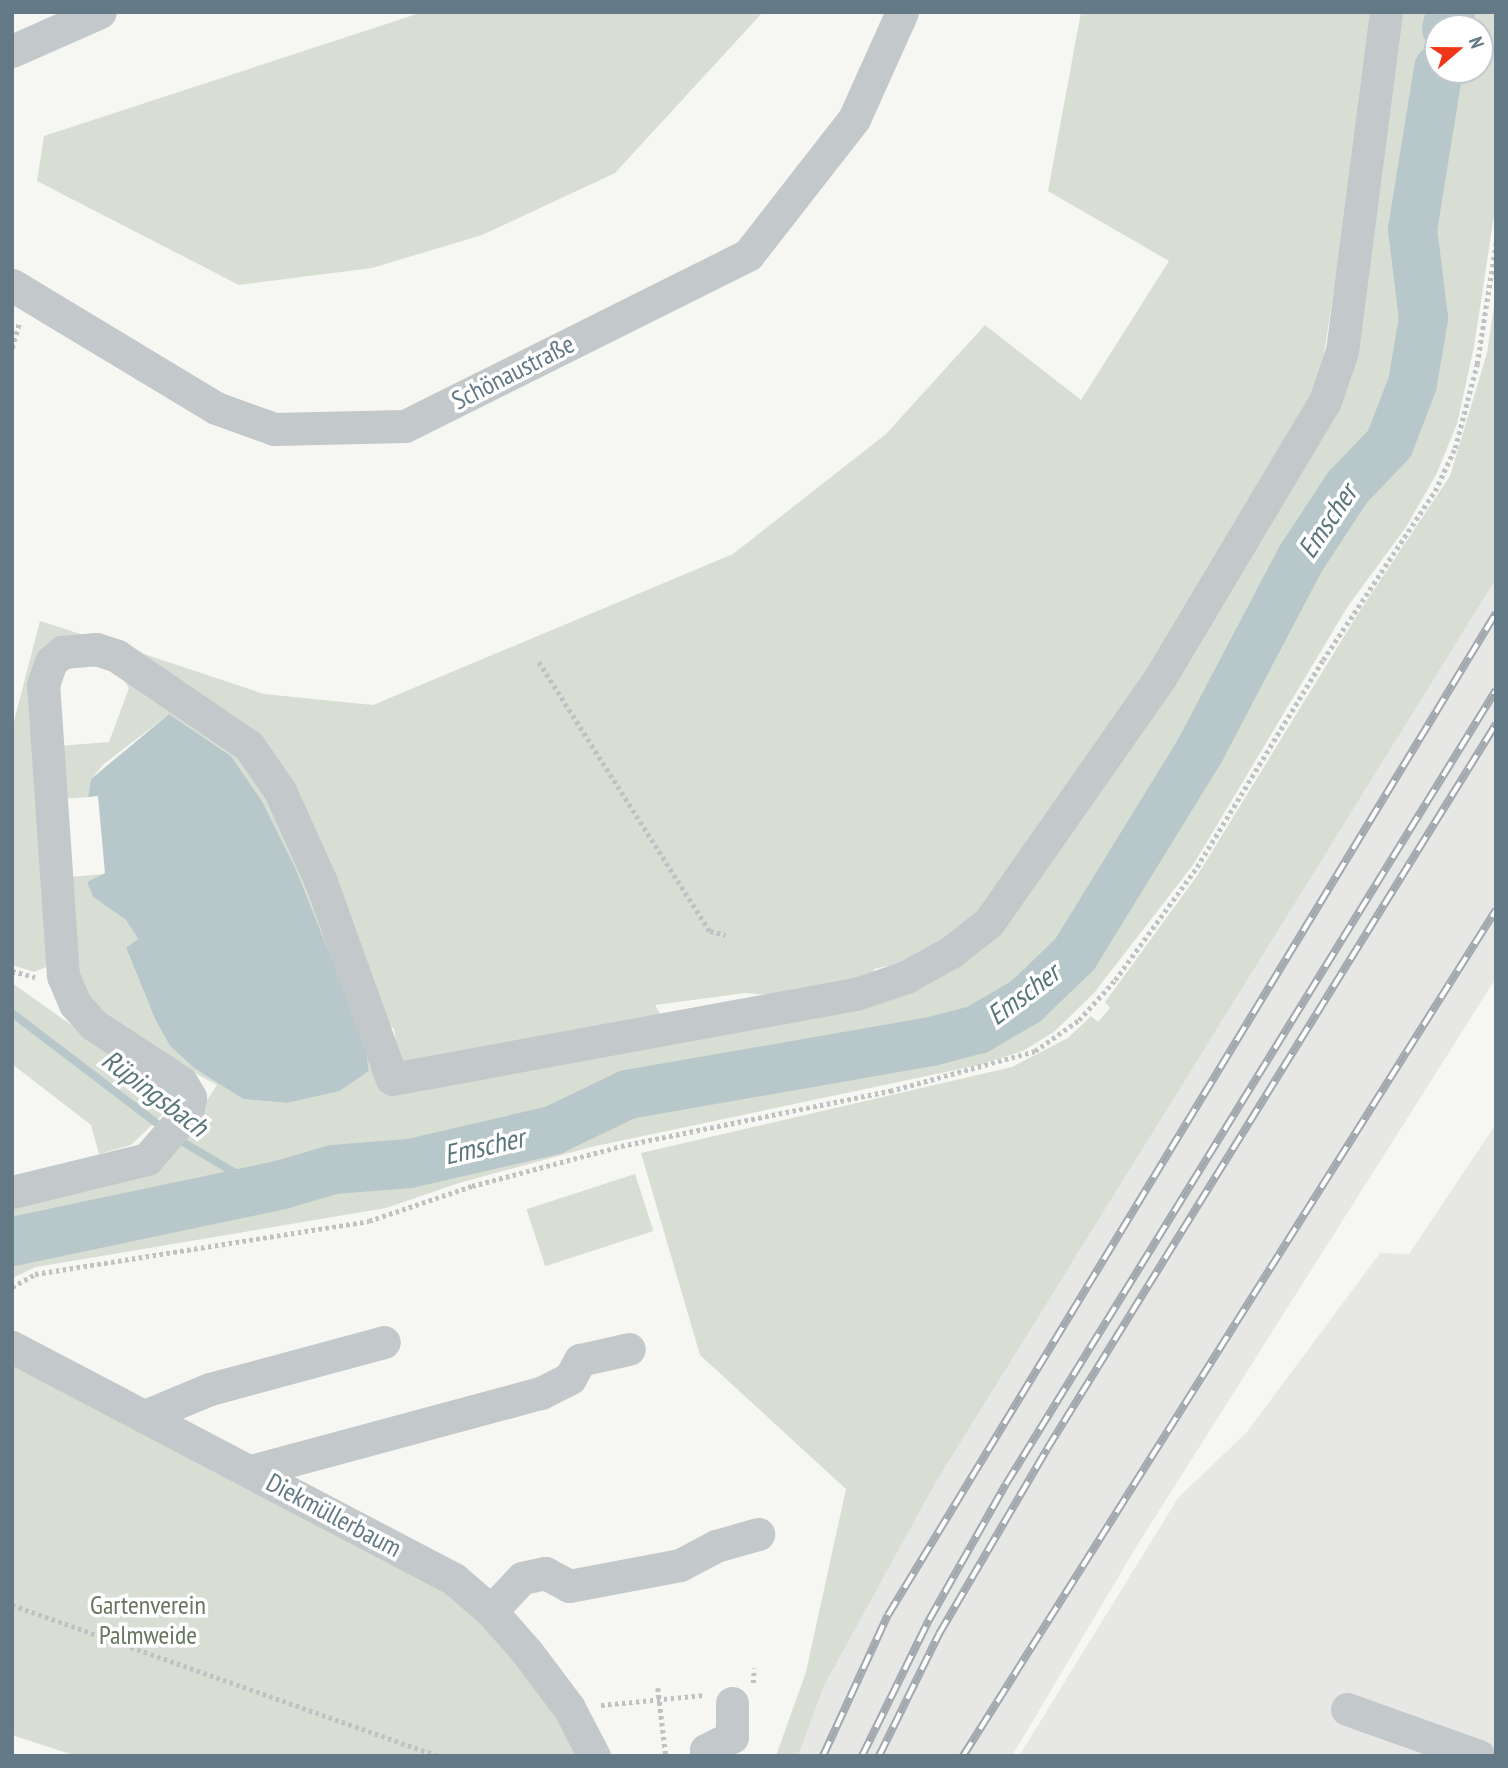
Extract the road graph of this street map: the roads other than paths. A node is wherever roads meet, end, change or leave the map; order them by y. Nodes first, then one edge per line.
1 (100, 12) edge
2 (902, 12) edge
3 (1386, 12) edge
4 (12, 51) edge
5 (12, 285) edge
6 (12, 1192) edge
7 (384, 1342) dead end
8 (12, 1347) edge
9 (629, 1349) dead end
10 (145, 1416) junction
11 (251, 1471) junction
12 (758, 1534) dead end
13 (492, 1611) junction
14 (725, 1699) road end
15 (1347, 1709) dead end
16 (594, 1756) edge
17 (706, 1756) edge
18 (1479, 1756) edge

1 - 4 street
2 - 5 street, Schönaustraße
3 - 6 street
7 - 10 street
8 - 10 street, Diekmüllerbaum
9 - 11 street
10 - 11 street, Diekmüllerbaum
11 - 13 street, Diekmüllerbaum
12 - 13 street
13 - 16 street, Diekmüllerbaum
14 - 17 street
15 - 18 street

